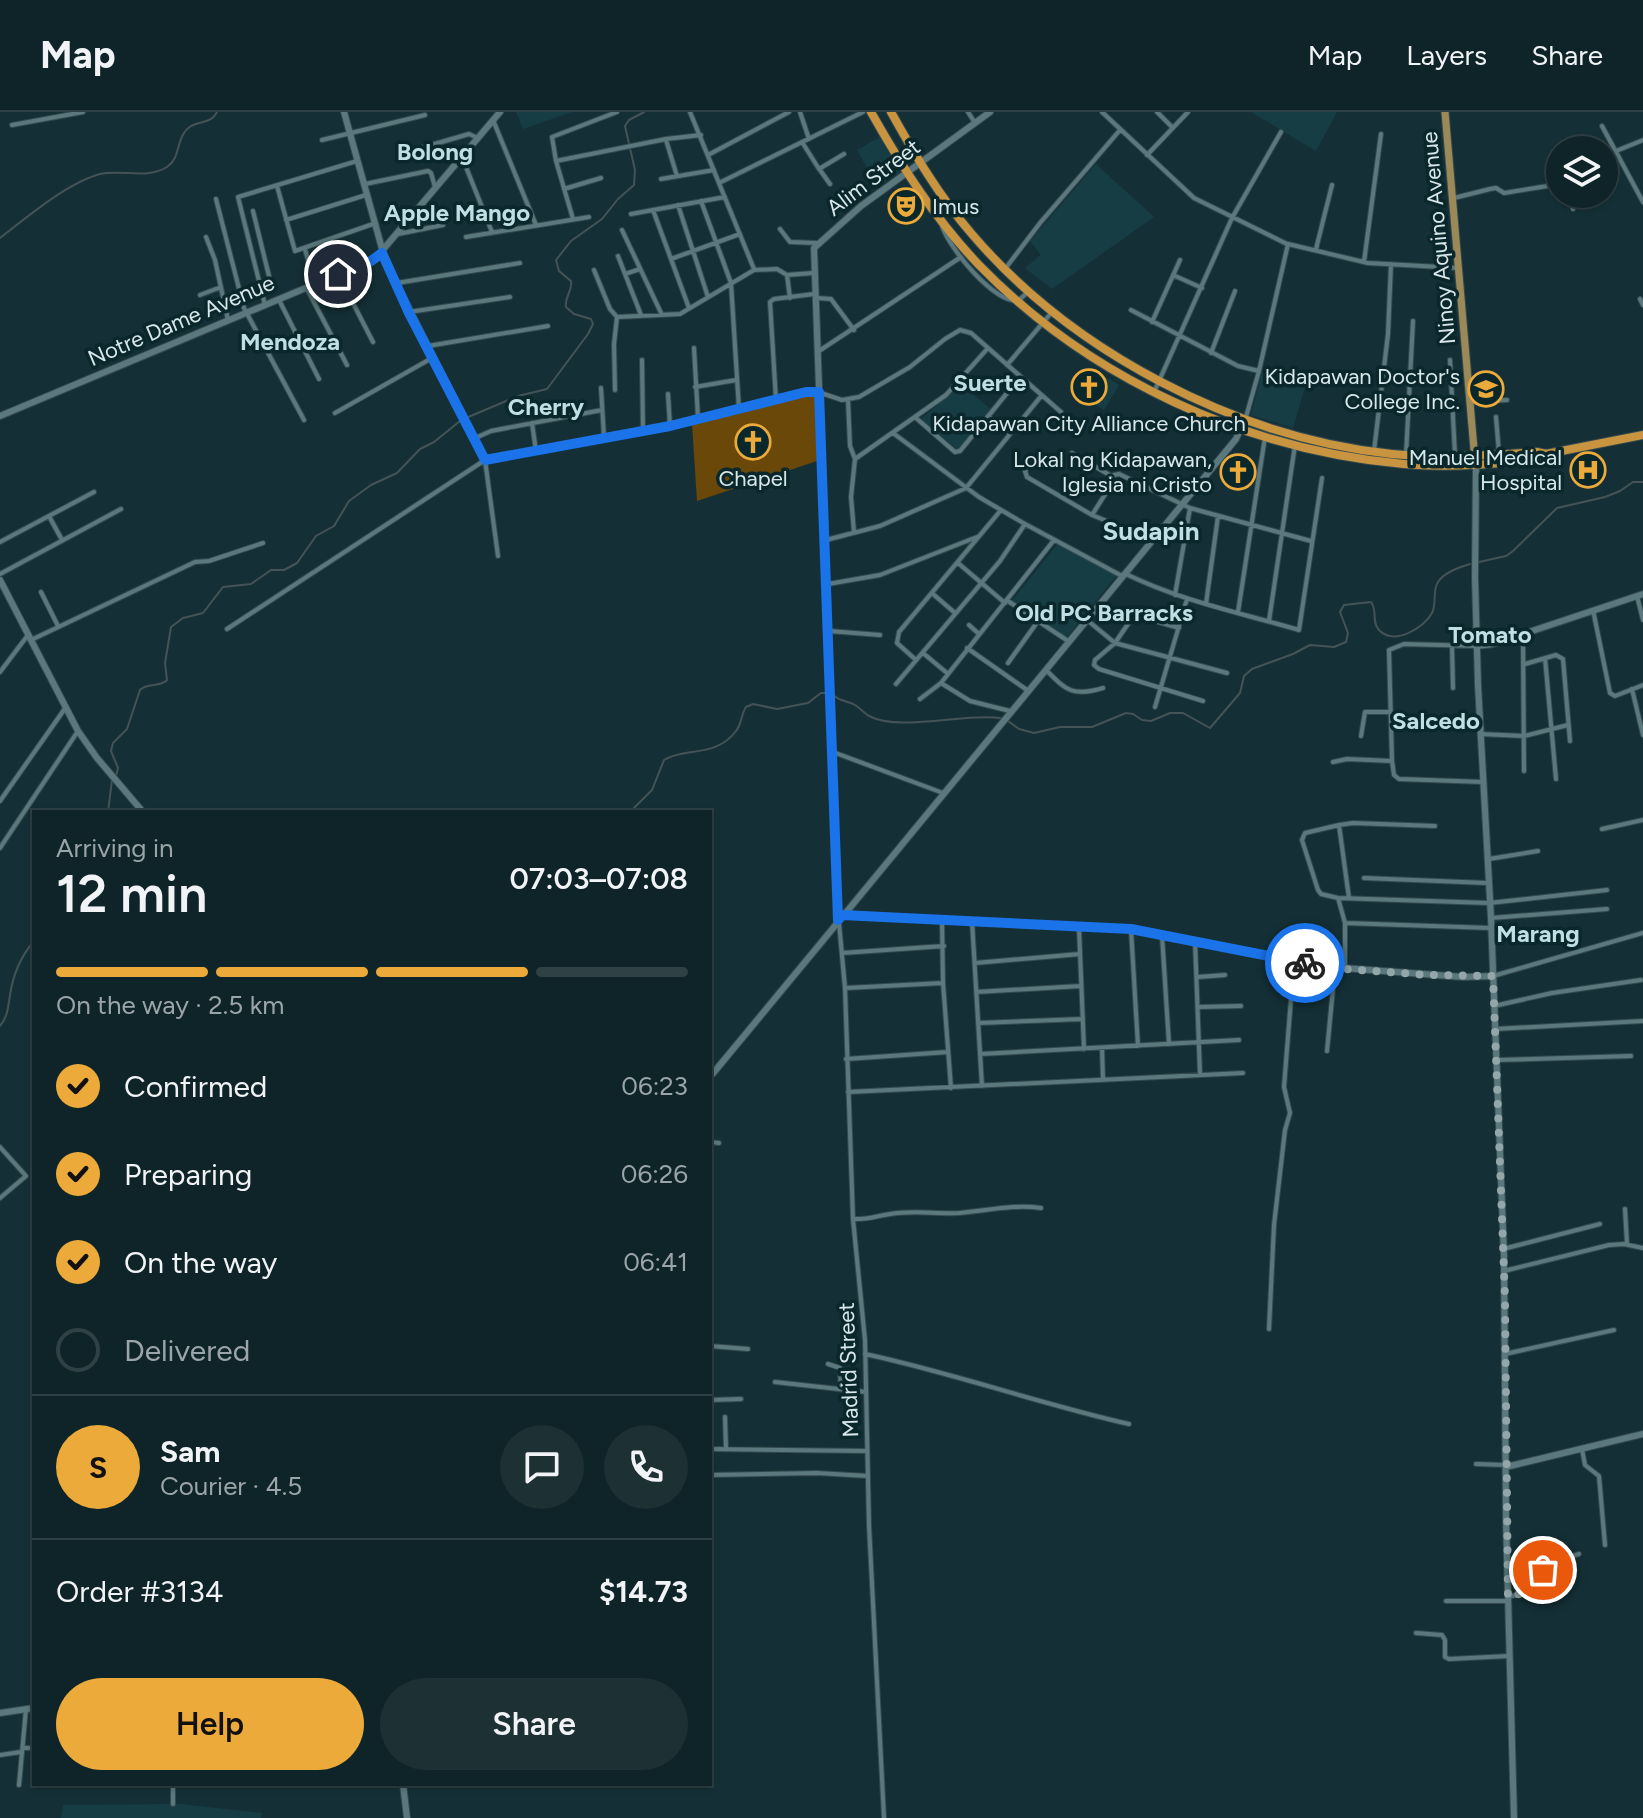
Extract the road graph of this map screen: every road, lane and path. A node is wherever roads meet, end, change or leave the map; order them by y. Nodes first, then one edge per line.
1 (83, 112) edge
2 (344, 112) edge
3 (500, 112) edge
4 (617, 112) edge
5 (690, 112) edge
6 (789, 112) edge
7 (800, 112) edge
8 (863, 112) edge
9 (871, 112) edge
10 (891, 112) edge
11 (968, 112) edge
12 (990, 112) edge
13 (1102, 112) edge
14 (1157, 112) edge
15 (1188, 112) edge
16 (1445, 112) edge
17 (425, 115) dead end
18 (493, 120) junction
19 (975, 123) junction
20 (12, 125) dead end
21 (1602, 126) dead end
22 (1173, 128) junction
23 (1120, 130) junction
24 (1281, 132) dead end
25 (350, 134) junction
26 (1381, 134) dead end
27 (701, 135) junction
28 (1607, 136) edge
29 (478, 138) junction
30 (666, 139) junction
31 (809, 139) junction
32 (322, 140) dead end
33 (1643, 140) edge
34 (802, 142) junction
35 (414, 150) dead end
36 (1618, 150) edge
37 (844, 154) dead end
38 (708, 155) junction
39 (1147, 155) junction
40 (1618, 156) edge
41 (462, 157) junction
42 (357, 161) junction
43 (556, 161) junction
44 (920, 163) junction
45 (714, 170) junction
46 (820, 170) junction
47 (906, 172) junction
48 (677, 176) junction
49 (601, 178) dead end
50 (661, 179) dead end
51 (719, 183) junction
52 (363, 184) junction
53 (830, 184) dead end
54 (1332, 185) dead end
55 (277, 186) junction
56 (1546, 186) edge
57 (436, 189) junction
58 (564, 189) junction
59 (366, 195) junction
60 (725, 197) junction
61 (1452, 198) junction
62 (216, 199) dead end
63 (701, 201) junction
64 (1643, 202) edge
65 (678, 205) junction
66 (653, 210) junction
67 (253, 211) dead end
68 (631, 214) dead end
69 (589, 217) dead end
70 (1232, 218) junction
71 (573, 219) junction
72 (940, 219) junction
73 (286, 220) junction
74 (373, 224) junction
75 (443, 225) dead end
76 (536, 226) junction
77 (780, 229) dead end
78 (622, 230) dead end
79 (492, 232) junction
80 (398, 234) junction
81 (740, 234) junction
82 (206, 237) dead end
83 (466, 237) dead end
84 (716, 242) junction
85 (817, 243) junction
86 (1288, 244) junction
87 (305, 249) junction
88 (1316, 249) junction
89 (694, 251) junction
90 (382, 253) junction
91 (618, 256) dead end
92 (961, 257) junction
93 (671, 259) junction
94 (1180, 260) dead end
95 (520, 263) dead end
96 (1364, 263) junction
97 (1391, 264) junction
98 (1458, 268) junction
99 (640, 269) junction
100 (1005, 269) junction
101 (594, 270) dead end
102 (754, 270) junction
103 (813, 273) junction
104 (338, 274) junction
105 (625, 274) junction
106 (787, 275) junction
107 (1173, 275) junction
108 (260, 283) junction
109 (394, 283) junction
110 (731, 283) junction
111 (310, 285) junction
112 (221, 287) junction
113 (1202, 288) junction
114 (1029, 290) junction
115 (1235, 291) dead end
116 (200, 295) dead end
117 (814, 296) junction
118 (510, 297) dead end
119 (708, 297) junction
120 (790, 298) junction
121 (278, 299) junction
122 (1018, 301) junction
123 (265, 305) junction
124 (689, 308) junction
125 (1131, 310) dead end
126 (1053, 311) junction
127 (246, 313) junction
128 (409, 313) junction
129 (641, 315) junction
130 (662, 316) junction
131 (617, 317) junction
132 (228, 321) junction
133 (1413, 321) dead end
134 (1044, 322) junction
135 (1152, 322) junction
136 (548, 326) dead end
137 (854, 330) junction
138 (1180, 337) junction
139 (373, 342) dead end
140 (426, 346) junction
141 (694, 348) dead end
142 (988, 348) junction
143 (819, 351) junction
144 (1211, 353) junction
145 (432, 358) junction
146 (642, 360) dead end
147 (1450, 360) dead end
148 (347, 365) dead end
149 (1007, 365) junction
150 (1259, 371) junction
151 (1020, 377) junction
152 (319, 379) dead end
153 (736, 380) junction
154 (1159, 382) junction
155 (695, 387) junction
156 (601, 388) dead end
157 (615, 390) dead end
158 (819, 392) junction
159 (1154, 393) junction
160 (668, 394) dead end
161 (1042, 395) junction
162 (776, 400) junction
163 (848, 400) junction
164 (1507, 400) dead end
165 (1470, 402) junction
166 (739, 409) junction
167 (602, 410) junction
168 (1, 412) edge
169 (1061, 412) dead end
170 (335, 413) dead end
171 (988, 416) junction
172 (1496, 417) dead end
173 (916, 418) junction
174 (698, 419) junction
175 (1245, 419) junction
176 (304, 420) dead end
177 (532, 423) junction
178 (670, 426) junction
179 (1241, 430) junction
180 (643, 432) junction
181 (893, 433) junction
182 (1009, 433) junction
183 (1643, 435) edge
184 (1265, 436) junction
185 (473, 439) junction
186 (605, 439) junction
187 (1295, 444) junction
188 (536, 451) junction
189 (1374, 451) junction
190 (1072, 453) dead end
191 (1546, 454) junction
192 (1406, 455) junction
193 (1499, 455) junction
194 (1456, 457) junction
195 (1389, 458) junction
196 (855, 459) junction
197 (485, 460) junction
198 (1032, 460) dead end
199 (1475, 461) junction
200 (1113, 477) junction
201 (1322, 478) dead end
202 (966, 488) junction
203 (94, 492) dead end
204 (1182, 504) junction
205 (1190, 508) junction
206 (121, 509) dead end
207 (1001, 510) junction
208 (1092, 515) junction
209 (49, 516) junction
210 (1218, 516) junction
211 (1025, 524) junction
212 (1250, 525) junction
213 (854, 532) junction
214 (1281, 533) junction
215 (979, 536) junction
216 (62, 540) junction
217 (826, 540) junction
218 (1054, 540) junction
219 (1154, 540) junction
220 (1311, 541) junction
221 (0, 542) edge
222 (263, 543) dead end
223 (498, 556) dead end
224 (958, 563) junction
225 (1125, 576) junction
226 (0, 577) edge
227 (982, 583) junction
228 (828, 584) junction
229 (41, 592) dead end
230 (933, 594) junction
231 (1175, 595) junction
232 (1640, 595) edge
233 (1187, 599) junction
234 (1007, 602) junction
235 (1206, 604) junction
236 (1593, 610) junction
237 (1238, 612) junction
238 (956, 613) junction
239 (1087, 620) junction
240 (1643, 620) edge
241 (1038, 621) junction
242 (1269, 621) junction
243 (969, 625) dead end
244 (58, 626) junction
245 (1179, 628) junction
246 (227, 629) dead end
247 (829, 631) junction
248 (979, 634) junction
249 (1523, 634) junction
250 (880, 635) dead end
251 (30, 637) junction
252 (1068, 641) junction
253 (1115, 643) junction
254 (1452, 646) junction
255 (1477, 646) junction
256 (967, 648) junction
257 (923, 653) junction
258 (1170, 658) junction
259 (1545, 658) junction
260 (916, 660) junction
261 (1008, 663) dead end
262 (1525, 664) junction
263 (1045, 668) junction
264 (0, 672) edge
265 (947, 673) junction
266 (1227, 673) dead end
267 (941, 683) junction
268 (896, 684) dead end
269 (1643, 685) edge
270 (1103, 688) dead end
271 (1161, 688) junction
272 (1453, 688) dead end
273 (1632, 689) junction
274 (1027, 690) junction
275 (920, 699) dead end
276 (1203, 701) dead end
277 (66, 707) junction
278 (1155, 707) dead end
279 (1010, 711) junction
280 (1390, 712) junction
281 (1568, 725) junction
282 (1553, 728) junction
283 (78, 731) junction
284 (1480, 734) junction
285 (1643, 735) edge
286 (1361, 736) dead end
287 (1524, 736) junction
288 (1570, 741) dead end
289 (831, 751) junction
290 (1392, 761) junction
291 (1333, 762) dead end
292 (1524, 771) dead end
293 (1556, 779) dead end
294 (1483, 782) junction
295 (943, 793) junction
296 (0, 801) edge
297 (141, 810) edge
298 (1643, 820) edge
299 (1339, 825) junction
300 (1435, 826) dead end
301 (1602, 829) dead end
302 (0, 848) edge
303 (1538, 851) dead end
304 (1486, 859) junction
305 (1364, 878) dead end
306 (1487, 883) junction
307 (1607, 890) dead end
308 (1338, 898) junction
309 (1349, 898) junction
310 (1489, 903) junction
311 (1607, 909) dead end
312 (840, 918) junction
313 (1491, 918) junction
314 (942, 920) junction
315 (972, 921) junction
316 (1345, 923) junction
317 (1079, 928) junction
318 (1491, 928) junction
319 (1131, 929) junction
320 (1643, 933) edge
321 (1162, 935) junction
322 (1195, 941) junction
323 (944, 946) junction
324 (842, 953) junction
325 (1080, 954) junction
326 (1294, 961) junction
327 (975, 963) junction
328 (1335, 968) junction
329 (1345, 969) junction
330 (1225, 975) dead end
331 (1493, 976) junction
332 (1198, 977) junction
333 (1641, 980) edge
334 (943, 983) junction
335 (1081, 986) junction
336 (845, 988) junction
337 (976, 992) junction
338 (1241, 1006) dead end
339 (1494, 1006) junction
340 (1199, 1007) junction
341 (1083, 1019) junction
342 (1643, 1021) edge
343 (978, 1023) junction
344 (1496, 1029) junction
345 (1239, 1040) dead end
346 (1200, 1042) junction
347 (1169, 1044) junction
348 (1138, 1046) junction
349 (1102, 1048) junction
350 (1084, 1049) junction
351 (1327, 1051) dead end
352 (948, 1052) junction
353 (980, 1054) junction
354 (1631, 1056) dead end
355 (846, 1059) junction
356 (1497, 1060) junction
357 (1243, 1073) dead end
358 (1200, 1074) junction
359 (712, 1075) edge
360 (1103, 1080) junction
361 (982, 1086) junction
362 (951, 1088) junction
363 (848, 1092) junction
364 (712, 1142) edge
365 (719, 1143) dead end
366 (0, 1147) edge
367 (0, 1198) edge
368 (1041, 1208) dead end
369 (1625, 1209) dead end
370 (853, 1219) junction
371 (1600, 1224) dead end
372 (1627, 1244) junction
373 (1643, 1248) edge
374 (1503, 1249) junction
375 (1504, 1271) junction
376 (1269, 1329) dead end
377 (1614, 1330) dead end
378 (712, 1346) edge
379 (748, 1349) dead end
380 (865, 1354) junction
381 (1505, 1354) junction
382 (828, 1364) dead end
383 (775, 1382) dead end
384 (841, 1389) junction
385 (866, 1392) junction
386 (741, 1399) dead end
387 (712, 1400) edge
388 (725, 1417) dead end
389 (1129, 1424) dead end
390 (1643, 1434) edge
391 (726, 1448) junction
392 (712, 1449) edge
393 (1582, 1449) junction
394 (867, 1451) junction
395 (1476, 1464) dead end
396 (1506, 1466) junction
397 (712, 1475) edge
398 (868, 1476) junction
399 (1605, 1545) dead end
400 (1579, 1554) dead end
401 (1563, 1583) dead end
402 (1544, 1588) junction
403 (1508, 1599) junction
404 (1446, 1601) dead end
405 (1416, 1633) dead end
406 (1509, 1656) junction
407 (30, 1708) edge
408 (0, 1713) edge
409 (32, 1748) edge
410 (22, 1750) junction
411 (0, 1755) edge
412 (19, 1785) dead end
413 (173, 1786) edge
414 (403, 1786) edge
415 (173, 1804) dead end
416 (407, 1818) edge
417 (884, 1818) edge
418 (1514, 1818) edge

1 - 20 street
2 - 25 street
3 - 18 street, Notre Dame Avenue
4 - 43 street
5 - 27 street
6 - 38 street
7 - 31 street
8 - 31 street
9 - 47 highway
10 - 44 highway
11 - 19 street
12 - 19 street, Alim Street
13 - 23 street
14 - 22 street
15 - 22 street
16 - 61 main road, Ninoy Aquino Avenue
17 - 25 street
18 - 29 street, Notre Dame Avenue
18 - 76 street
19 - 44 street, Alim Street
21 - 28 street
22 - 39 street
23 - 39 street
23 - 100 street
24 - 70 street
25 - 32 street
25 - 42 street
26 - 96 street
27 - 30 street
27 - 38 street
29 - 35 street
29 - 41 street, Notre Dame Avenue
30 - 43 street
30 - 48 street
31 - 34 street
33 - 36 street
34 - 46 street
34 - 51 street
37 - 46 street
38 - 45 street
39 - 70 street
40 - 64 street
41 - 57 street, Notre Dame Avenue
41 - 79 street
42 - 52 street
42 - 55 street
43 - 58 street
44 - 47 street, Alim Street
44 - 100 highway
45 - 48 street
45 - 51 street
46 - 53 street
47 - 72 highway
47 - 85 street, Alim Street
48 - 50 street
49 - 58 street
51 - 60 street
52 - 57 street
52 - 59 street
54 - 88 street
55 - 73 street
55 - 108 street
56 - 61 street
57 - 80 street, Notre Dame Avenue
58 - 71 street
59 - 73 street
59 - 74 street
60 - 63 street
60 - 81 street
61 - 98 main road, Ninoy Aquino Avenue
62 - 127 street
63 - 65 street
63 - 84 street
65 - 66 street
65 - 89 street
66 - 68 street
66 - 93 street
67 - 108 street
69 - 71 street
70 - 86 street
70 - 113 street
71 - 76 street
72 - 92 street
72 - 122 highway
73 - 87 street
74 - 87 street
74 - 90 street
75 - 80 street
76 - 79 street
77 - 85 street
78 - 99 street
79 - 83 street
80 - 90 street, Notre Dame Avenue
81 - 84 street
81 - 102 street
82 - 112 street
84 - 89 street
84 - 110 street
85 - 103 street
86 - 88 street
86 - 150 street
87 - 111 street
88 - 96 street
89 - 93 street
89 - 119 street
90 - 104 street, Notre Dame Avenue
90 - 109 street
91 - 105 street
92 - 122 street
92 - 137 street
93 - 124 street
94 - 107 street
95 - 109 street
96 - 97 street
97 - 98 street
97 - 189 street
98 - 165 main road, Ninoy Aquino Avenue
99 - 105 street
99 - 130 street
100 - 114 highway
101 - 131 street
102 - 106 street
102 - 110 street
103 - 106 street
103 - 117 street
104 - 111 street, Notre Dame Avenue
104 - 139 street
105 - 129 street
106 - 120 street
107 - 113 street
107 - 135 street
108 - 123 street
109 - 128 street
110 - 119 street
110 - 153 street
111 - 121 street, Notre Dame Avenue
111 - 148 street
112 - 116 street
112 - 132 street
113 - 138 street
114 - 122 street
114 - 126 highway
115 - 144 street
117 - 120 street
117 - 137 street
117 - 143 street
118 - 128 street
119 - 124 street
120 - 162 street
121 - 123 street, Notre Dame Avenue
121 - 152 street
122 - 134 highway
123 - 127 street, Notre Dame Avenue
124 - 130 street
125 - 135 street
126 - 134 street
126 - 154 highway
127 - 132 street, Notre Dame Avenue
127 - 176 street
128 - 140 street
129 - 130 street
129 - 131 street
131 - 157 street
132 - 168 street, Notre Dame Avenue
133 - 192 street
134 - 149 street
134 - 159 highway
135 - 138 street
136 - 140 street
137 - 143 street
138 - 144 street
138 - 154 street
140 - 145 street
141 - 155 street
142 - 149 street
142 - 163 street
142 - 173 street
143 - 158 street
144 - 150 street
145 - 170 street
145 - 185 street
146 - 180 street
147 - 194 street
149 - 151 street
150 - 175 street
151 - 161 street
151 - 171 street
153 - 155 street
153 - 166 street
154 - 159 street
154 - 175 highway
155 - 174 street
156 - 167 street
158 - 162 street
158 - 163 street
158 - 217 street
159 - 179 highway
160 - 178 street
161 - 169 street
161 - 182 street
162 - 166 street
163 - 196 street
164 - 165 street
165 - 199 main road, Ninoy Aquino Avenue
166 - 174 street
167 - 177 street
167 - 186 street
171 - 173 street
171 - 182 street
172 - 193 street
173 - 181 street
174 - 178 street
175 - 179 street
175 - 189 highway
177 - 185 street
177 - 188 street
178 - 180 street
179 - 184 highway
179 - 204 street
180 - 186 street
181 - 196 street
181 - 202 street
182 - 202 street
183 - 191 highway
184 - 187 highway
184 - 212 street
185 - 197 street
186 - 188 street
187 - 195 highway
187 - 214 street
188 - 197 street
189 - 195 highway
190 - 200 street
191 - 193 highway
191 - 199 highway
192 - 194 highway
192 - 195 highway
193 - 199 highway
194 - 199 highway
195 - 199 highway
196 - 213 street
197 - 223 street
197 - 246 street
198 - 208 street
199 - 255 street
200 - 204 street
200 - 208 street
201 - 220 street
202 - 207 street
202 - 213 street
203 - 209 street
204 - 205 street
204 - 219 street
205 - 210 street
205 - 231 street
206 - 216 street
207 - 211 street
207 - 215 street
208 - 219 street
209 - 216 street
209 - 221 street
210 - 212 street
210 - 235 street
211 - 218 street
211 - 227 street
212 - 214 street
212 - 237 street
213 - 217 street
214 - 220 street
214 - 242 street
215 - 224 street
215 - 228 street
216 - 226 street
217 - 228 street
218 - 225 street
218 - 234 street
219 - 225 street
220 - 242 street
222 - 244 street
224 - 227 street
224 - 230 street
225 - 231 street
225 - 239 street
226 - 251 street
227 - 234 street
227 - 238 street
228 - 247 street
229 - 244 street
230 - 238 street
230 - 260 street
231 - 233 street
232 - 236 street
232 - 240 street
233 - 235 street
233 - 245 street
234 - 241 street
234 - 248 street
235 - 237 street
236 - 249 street
236 - 273 street
237 - 242 street
238 - 257 street
239 - 252 street
239 - 253 street
241 - 252 street
241 - 261 street
243 - 248 street
244 - 251 street
245 - 253 street
245 - 258 street
247 - 250 street
247 - 289 street
248 - 256 street
249 - 255 street
249 - 262 street
251 - 264 street
251 - 277 street
252 - 263 street
253 - 258 street
253 - 271 street
254 - 255 street
254 - 272 street
254 - 280 street
255 - 284 street
256 - 265 street
256 - 274 street
257 - 260 street
257 - 265 street
258 - 266 street
258 - 271 street
259 - 262 street
259 - 281 street
259 - 282 street
260 - 268 street
262 - 287 street
263 - 270 street
263 - 274 street
265 - 267 street
267 - 275 street
267 - 279 street
269 - 273 street
271 - 276 street
271 - 278 street
273 - 285 street
274 - 279 street
277 - 283 street
277 - 296 street
279 - 295 street
280 - 286 street
280 - 290 street
281 - 282 street
281 - 288 street
282 - 287 street
282 - 293 street
283 - 297 street
283 - 302 street
284 - 287 street
284 - 294 street
287 - 292 street
289 - 295 street
289 - 312 street
290 - 291 street
290 - 294 street
294 - 304 street
295 - 312 street
298 - 301 street
299 - 300 street
299 - 308 street
299 - 309 street
303 - 304 street
304 - 306 street
305 - 306 street
306 - 310 street
307 - 310 street
308 - 309 street
308 - 316 street
309 - 310 street
310 - 313 street
311 - 313 street
312 - 314 street
312 - 324 street, Madrid Street
312 - 359 street
313 - 318 street
314 - 315 street
314 - 323 street
315 - 317 street
315 - 327 street
316 - 318 street
316 - 329 street
317 - 319 street
317 - 325 street
318 - 331 street
319 - 321 street
319 - 348 street
320 - 331 street
321 - 322 street
321 - 347 street
322 - 326 street
322 - 332 street
323 - 324 street
323 - 334 street
324 - 336 street, Madrid Street
325 - 327 street
325 - 335 street
326 - 328 street
326 - 376 street
327 - 337 street
328 - 329 street
328 - 351 street
329 - 331 street
330 - 332 street
331 - 339 street
332 - 340 street
333 - 339 street
334 - 336 street
334 - 352 street
335 - 337 street
335 - 341 street
336 - 355 street, Madrid Street
337 - 343 street
338 - 340 street
339 - 344 street
340 - 346 street
341 - 343 street
341 - 350 street
342 - 344 street
343 - 353 street
344 - 356 street
345 - 346 street
346 - 347 street
346 - 358 street
347 - 348 street
348 - 349 street
349 - 350 street
349 - 360 street
350 - 353 street
352 - 355 street
352 - 362 street
353 - 361 street
354 - 356 street
355 - 363 street, Madrid Street
356 - 374 street
357 - 358 street
358 - 360 street
360 - 361 street
361 - 362 street
362 - 363 street
363 - 370 street, Madrid Street
364 - 365 street
366 - 367 street
368 - 370 street
369 - 372 street
370 - 380 street, Madrid Street
371 - 374 street
372 - 373 street
372 - 375 street
374 - 375 street
375 - 381 street
377 - 381 street
378 - 379 street
380 - 385 street, Madrid Street
380 - 389 street
381 - 396 street
382 - 384 street
383 - 384 street
384 - 385 street
385 - 394 street, Madrid Street
386 - 387 street
388 - 391 street
390 - 393 street
391 - 392 street
391 - 394 street
393 - 396 street
393 - 399 street
394 - 398 street, Madrid Street
395 - 396 street
396 - 403 street
397 - 398 street
398 - 417 street, Madrid Street
400 - 402 street
401 - 402 street
402 - 403 street
403 - 404 street
403 - 406 street
405 - 406 street
406 - 418 street
407 - 408 street
407 - 410 street
409 - 410 street
410 - 411 street
410 - 412 street
413 - 415 street
414 - 416 street

